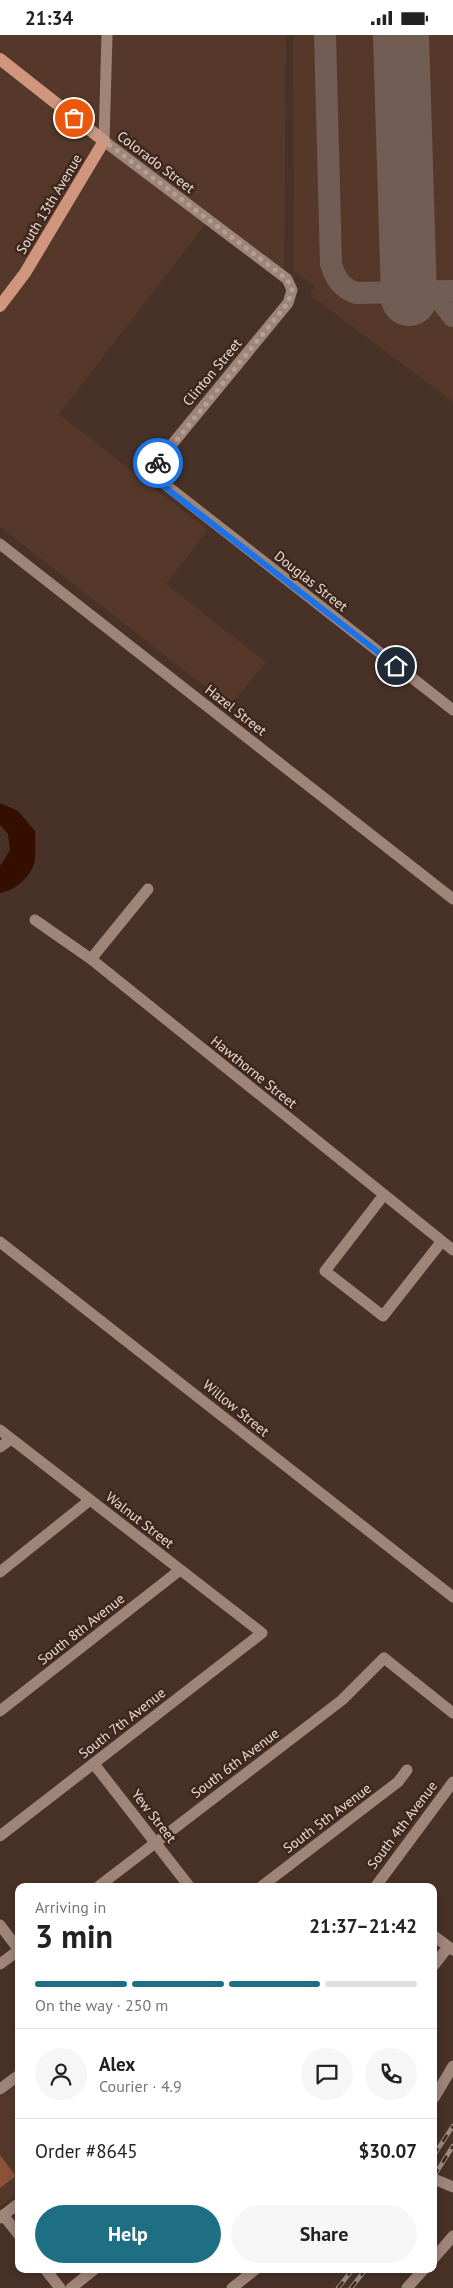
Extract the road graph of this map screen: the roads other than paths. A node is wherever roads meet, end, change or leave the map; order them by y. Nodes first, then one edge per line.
1 (107, 35) edge
2 (0, 59) edge
3 (104, 141) junction
4 (292, 290) joint
5 (0, 306) edge
6 (155, 472) joint
7 (0, 544) edge
8 (453, 710) edge
9 (148, 889) dead end
10 (453, 899) edge
11 (35, 920) dead end
12 (91, 959) junction
13 (383, 1196) junction
14 (442, 1241) junction
15 (0, 1242) edge
16 (453, 1250) edge
17 (0, 1430) edge
18 (11, 1439) junction
19 (0, 1447) edge
20 (90, 1500) junction
21 (180, 1570) junction
22 (0, 1572) edge
23 (453, 1597) edge
24 (262, 1633) joint
25 (0, 1711) edge
26 (453, 1713) edge
27 (94, 1764) junction
28 (408, 1770) dead end
29 (453, 1782) edge
30 (0, 1836) edge
31 (155, 1842) junction
32 (104, 1883) edge
33 (188, 1883) edge
34 (266, 1883) edge
35 (378, 1883) edge
36 (0, 1925) edge
37 (437, 1937) edge
38 (15, 1945) edge
39 (451, 1949) edge
40 (15, 1953) edge
41 (437, 1962) edge
42 (0, 1964) edge
43 (453, 2066) edge
44 (15, 2078) edge
45 (0, 2089) edge
46 (437, 2093) edge
47 (437, 2180) edge
48 (453, 2187) edge
49 (15, 2206) edge
50 (2, 2217) edge
51 (15, 2231) edge
52 (453, 2236) edge
53 (437, 2255) edge
54 (48, 2273) edge
55 (91, 2273) edge
56 (251, 2273) edge
57 (420, 2273) edge
58 (60, 2288) edge
59 (71, 2288) edge
60 (232, 2288) edge
61 (407, 2288) edge

1 - 3 street
2 - 3 main road, Colorado Street
3 - 4 street, Colorado Street
3 - 5 main road, South 13th Avenue
4 - 6 street, Clinton Street
6 - 8 street, Douglas Street
7 - 10 street, Hazel Street
9 - 12 street
11 - 12 street, Hawthorne Street
12 - 13 street, Hawthorne Street
13 - 14 street, Hawthorne Street
13 - 14 street
14 - 16 street, Hawthorne Street
15 - 23 street, Willow Street
17 - 18 street, Walnut Street
18 - 19 street
18 - 20 street, Walnut Street
20 - 21 street, Walnut Street
20 - 22 street
21 - 24 street, Walnut Street
21 - 25 street, South 8th Avenue
24 - 27 street, South 7th Avenue
26 - 31 street, South 6th Avenue
27 - 30 street, South 7th Avenue
27 - 31 street, Yew Street
28 - 34 street, South 5th Avenue
29 - 35 street, South 4th Avenue
31 - 32 street, South 6th Avenue
31 - 33 street, Yew Street
36 - 38 street
37 - 39 street
39 - 41 street
40 - 42 street
43 - 46 street
44 - 45 street
47 - 48 street
49 - 50 street
50 - 51 street
52 - 53 street
54 - 58 street
55 - 59 street
56 - 60 street
57 - 61 street

